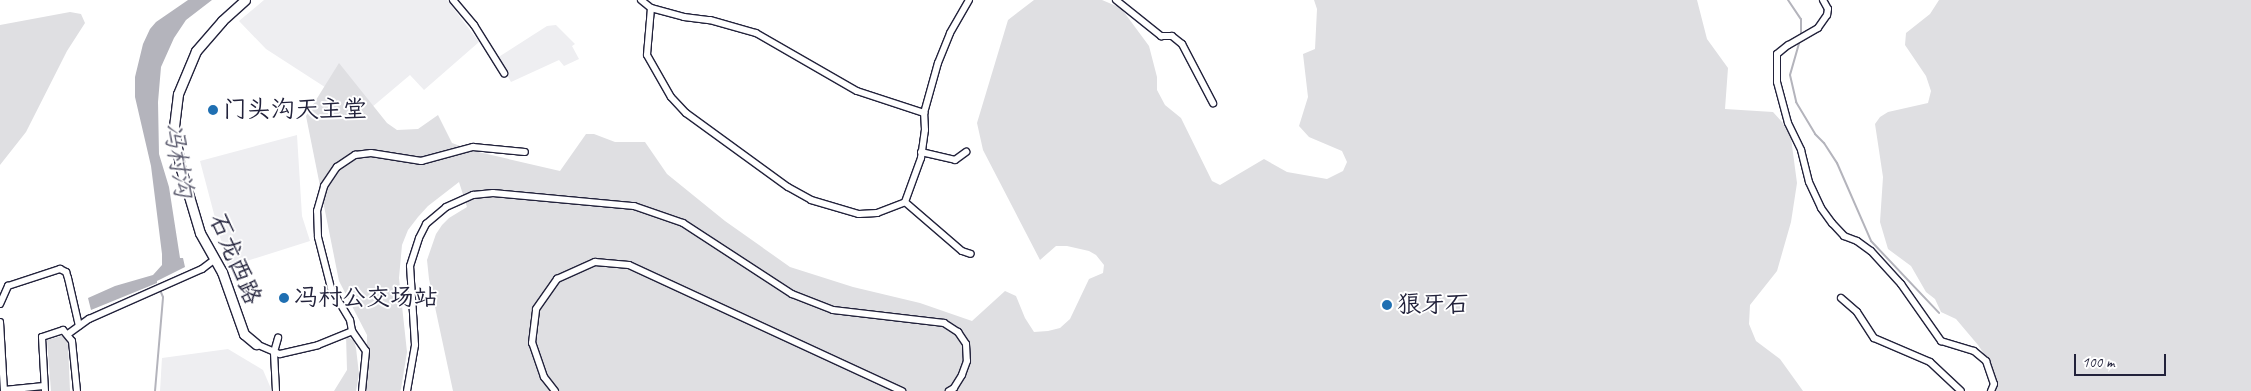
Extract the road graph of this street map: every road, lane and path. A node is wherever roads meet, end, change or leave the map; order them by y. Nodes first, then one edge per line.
1 (246, 0) edge
2 (453, 0) edge
3 (640, 0) edge
4 (969, 0) edge
5 (1116, 0) edge
6 (1823, 0) edge
7 (651, 8) junction
8 (504, 73) dead end
9 (1213, 103) dead end
10 (924, 113) junction
11 (525, 152) dead end
12 (921, 152) junction
13 (966, 152) dead end
14 (905, 202) junction
15 (970, 254) dead end
16 (214, 260) junction
17 (1841, 298) dead end
18 (0, 304) edge
19 (0, 322) edge
20 (80, 326) junction
21 (352, 331) junction
22 (68, 334) junction
23 (278, 338) dead end
24 (256, 344) joint
25 (274, 352) junction
26 (44, 389) edge
27 (4, 390) edge
28 (76, 391) edge
29 (276, 391) edge
30 (362, 391) edge
31 (407, 391) edge
32 (555, 391) edge
33 (902, 391) edge
34 (949, 391) edge
35 (1961, 391) edge
36 (1991, 391) edge

1 - 16 street, 石龙西路
2 - 8 street
3 - 7 street
4 - 10 street
5 - 9 street
6 - 36 street
7 - 10 street
7 - 14 street
10 - 12 street
11 - 21 street
12 - 13 street
12 - 14 street
14 - 15 street
16 - 20 street
16 - 24 street, 石龙西路
17 - 35 street
18 - 20 street
19 - 27 street
20 - 22 street
21 - 25 street
21 - 30 street
22 - 26 street
22 - 28 street
23 - 25 street
24 - 25 street
25 - 29 street
26 - 27 street
31 - 34 street
32 - 33 street

